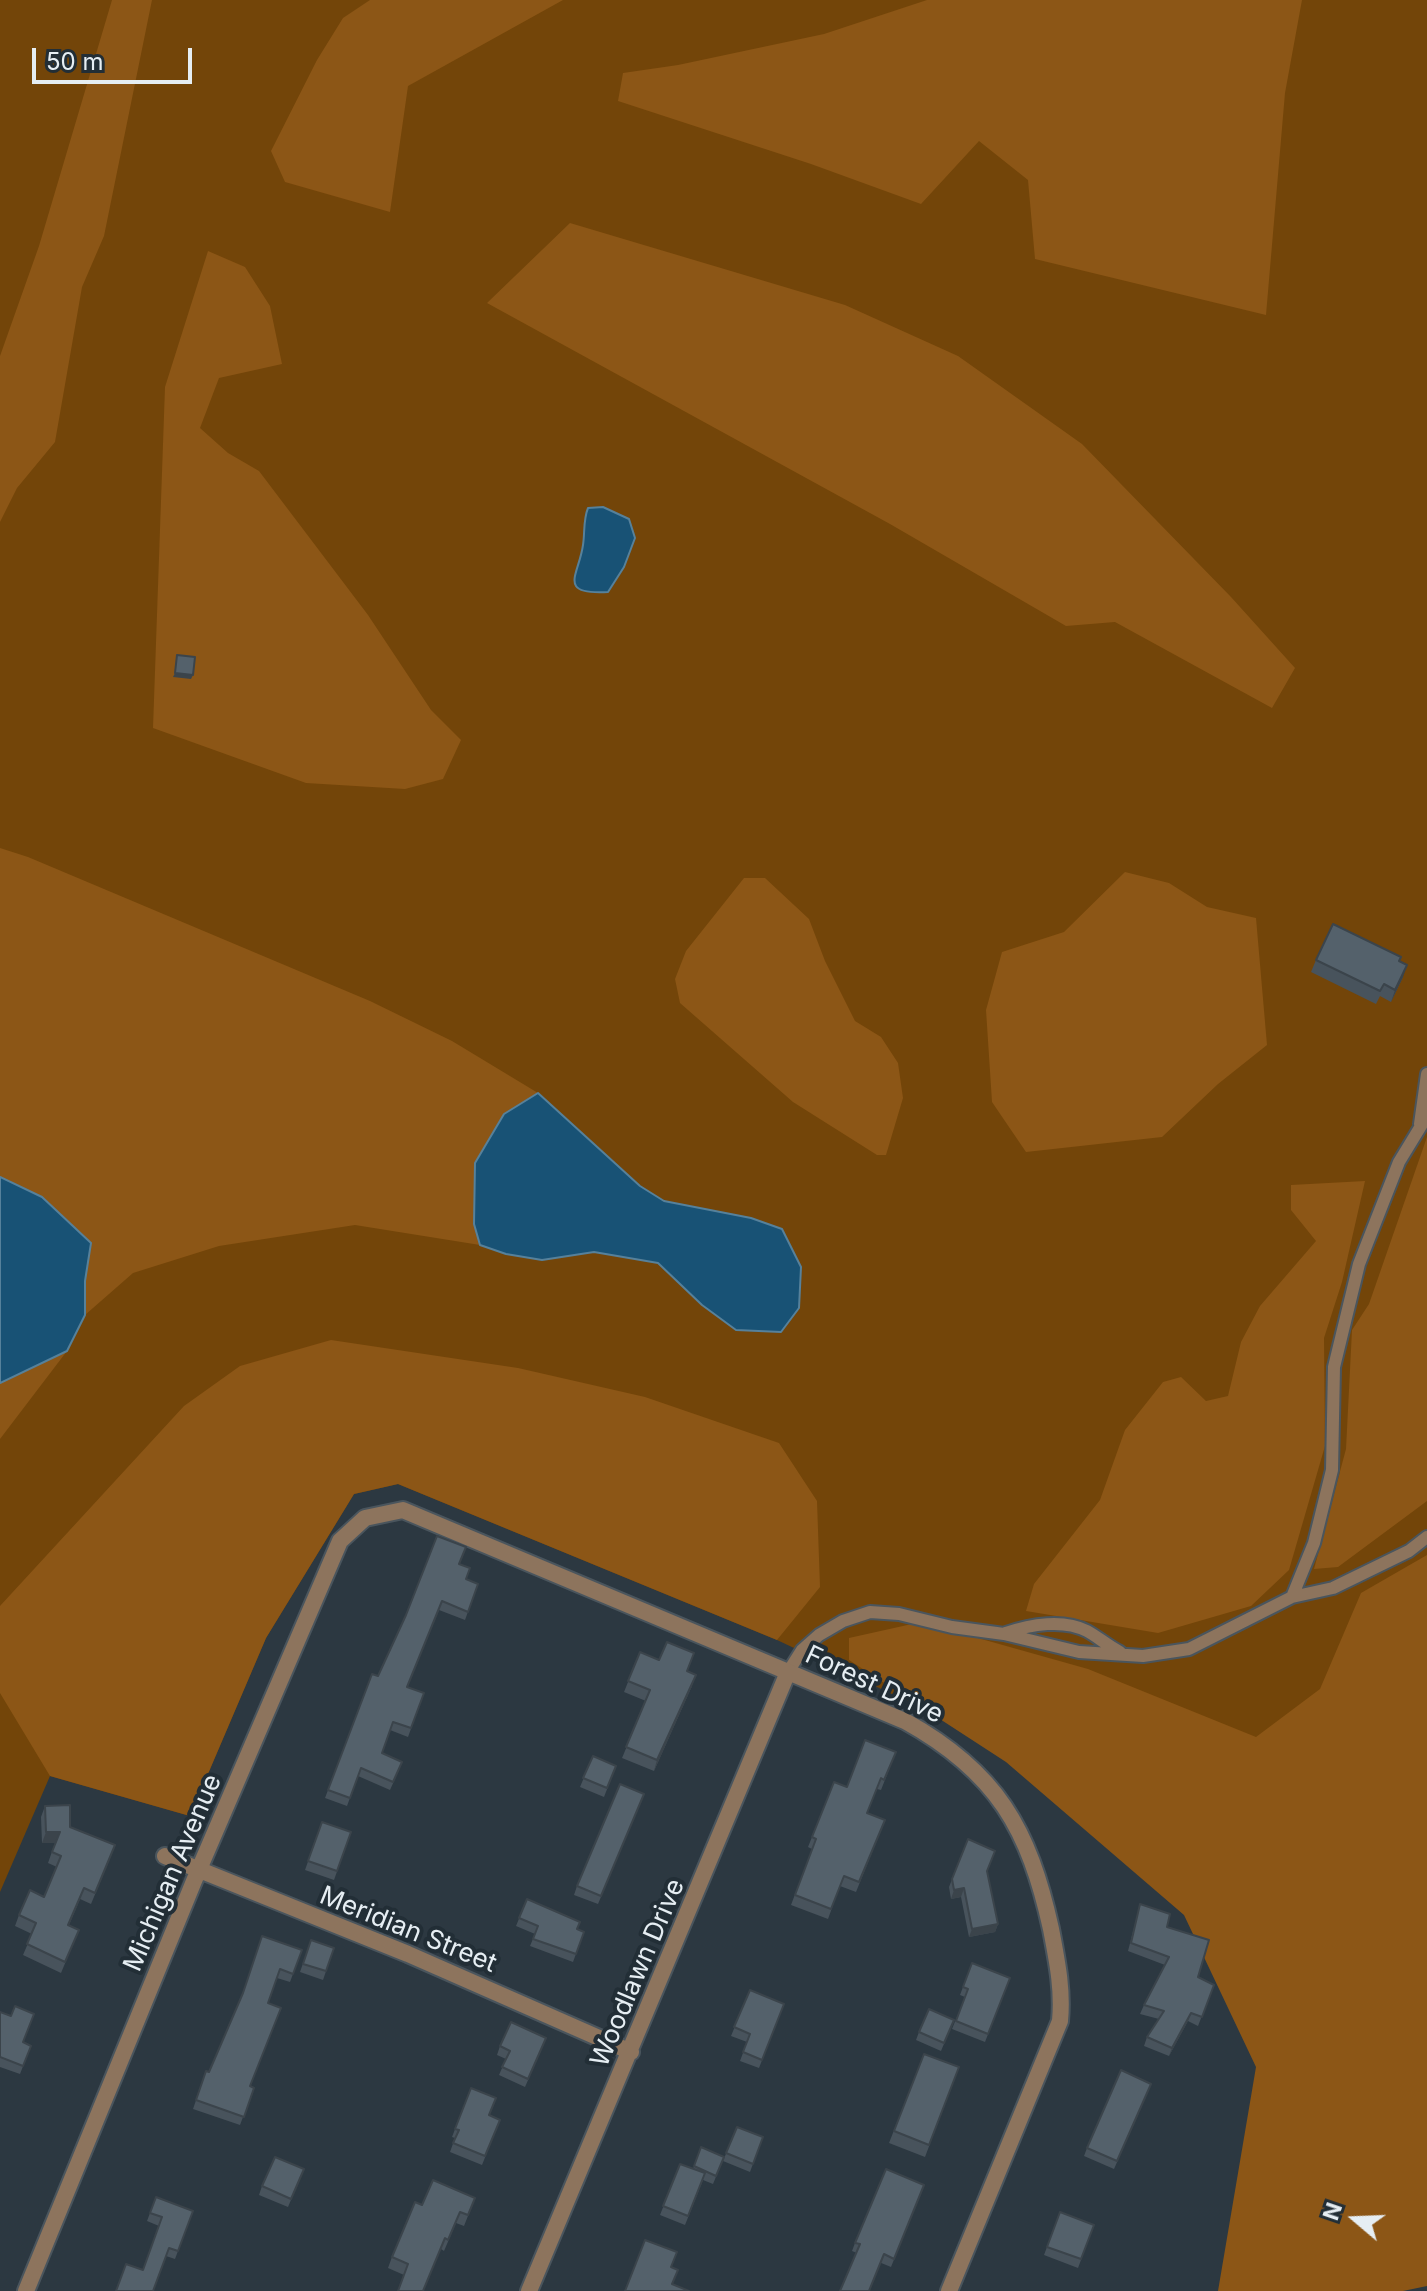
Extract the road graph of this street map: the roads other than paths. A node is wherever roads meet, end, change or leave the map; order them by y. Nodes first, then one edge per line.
1 (1427, 1074) edge
2 (1423, 1122) edge
3 (403, 1510) joint
4 (1427, 1537) edge
5 (1292, 1597) junction
6 (1004, 1634) junction
7 (1122, 1654) junction
8 (788, 1672) junction
9 (165, 1856) dead end
10 (199, 1871) junction
11 (631, 2052) junction
12 (26, 2291) edge
13 (529, 2291) edge
14 (949, 2291) edge

1 - 2 lane
2 - 5 lane
3 - 8 street, Forest Drive
3 - 10 street, Michigan Avenue
4 - 5 lane
5 - 7 lane
6 - 7 lane
6 - 7 lane
6 - 8 lane
8 - 11 street, Woodlawn Drive
8 - 14 street, Forest Drive
9 - 10 street, Meridian Street
10 - 11 street, Meridian Street
10 - 12 street, Michigan Avenue
11 - 13 street, Woodlawn Drive

